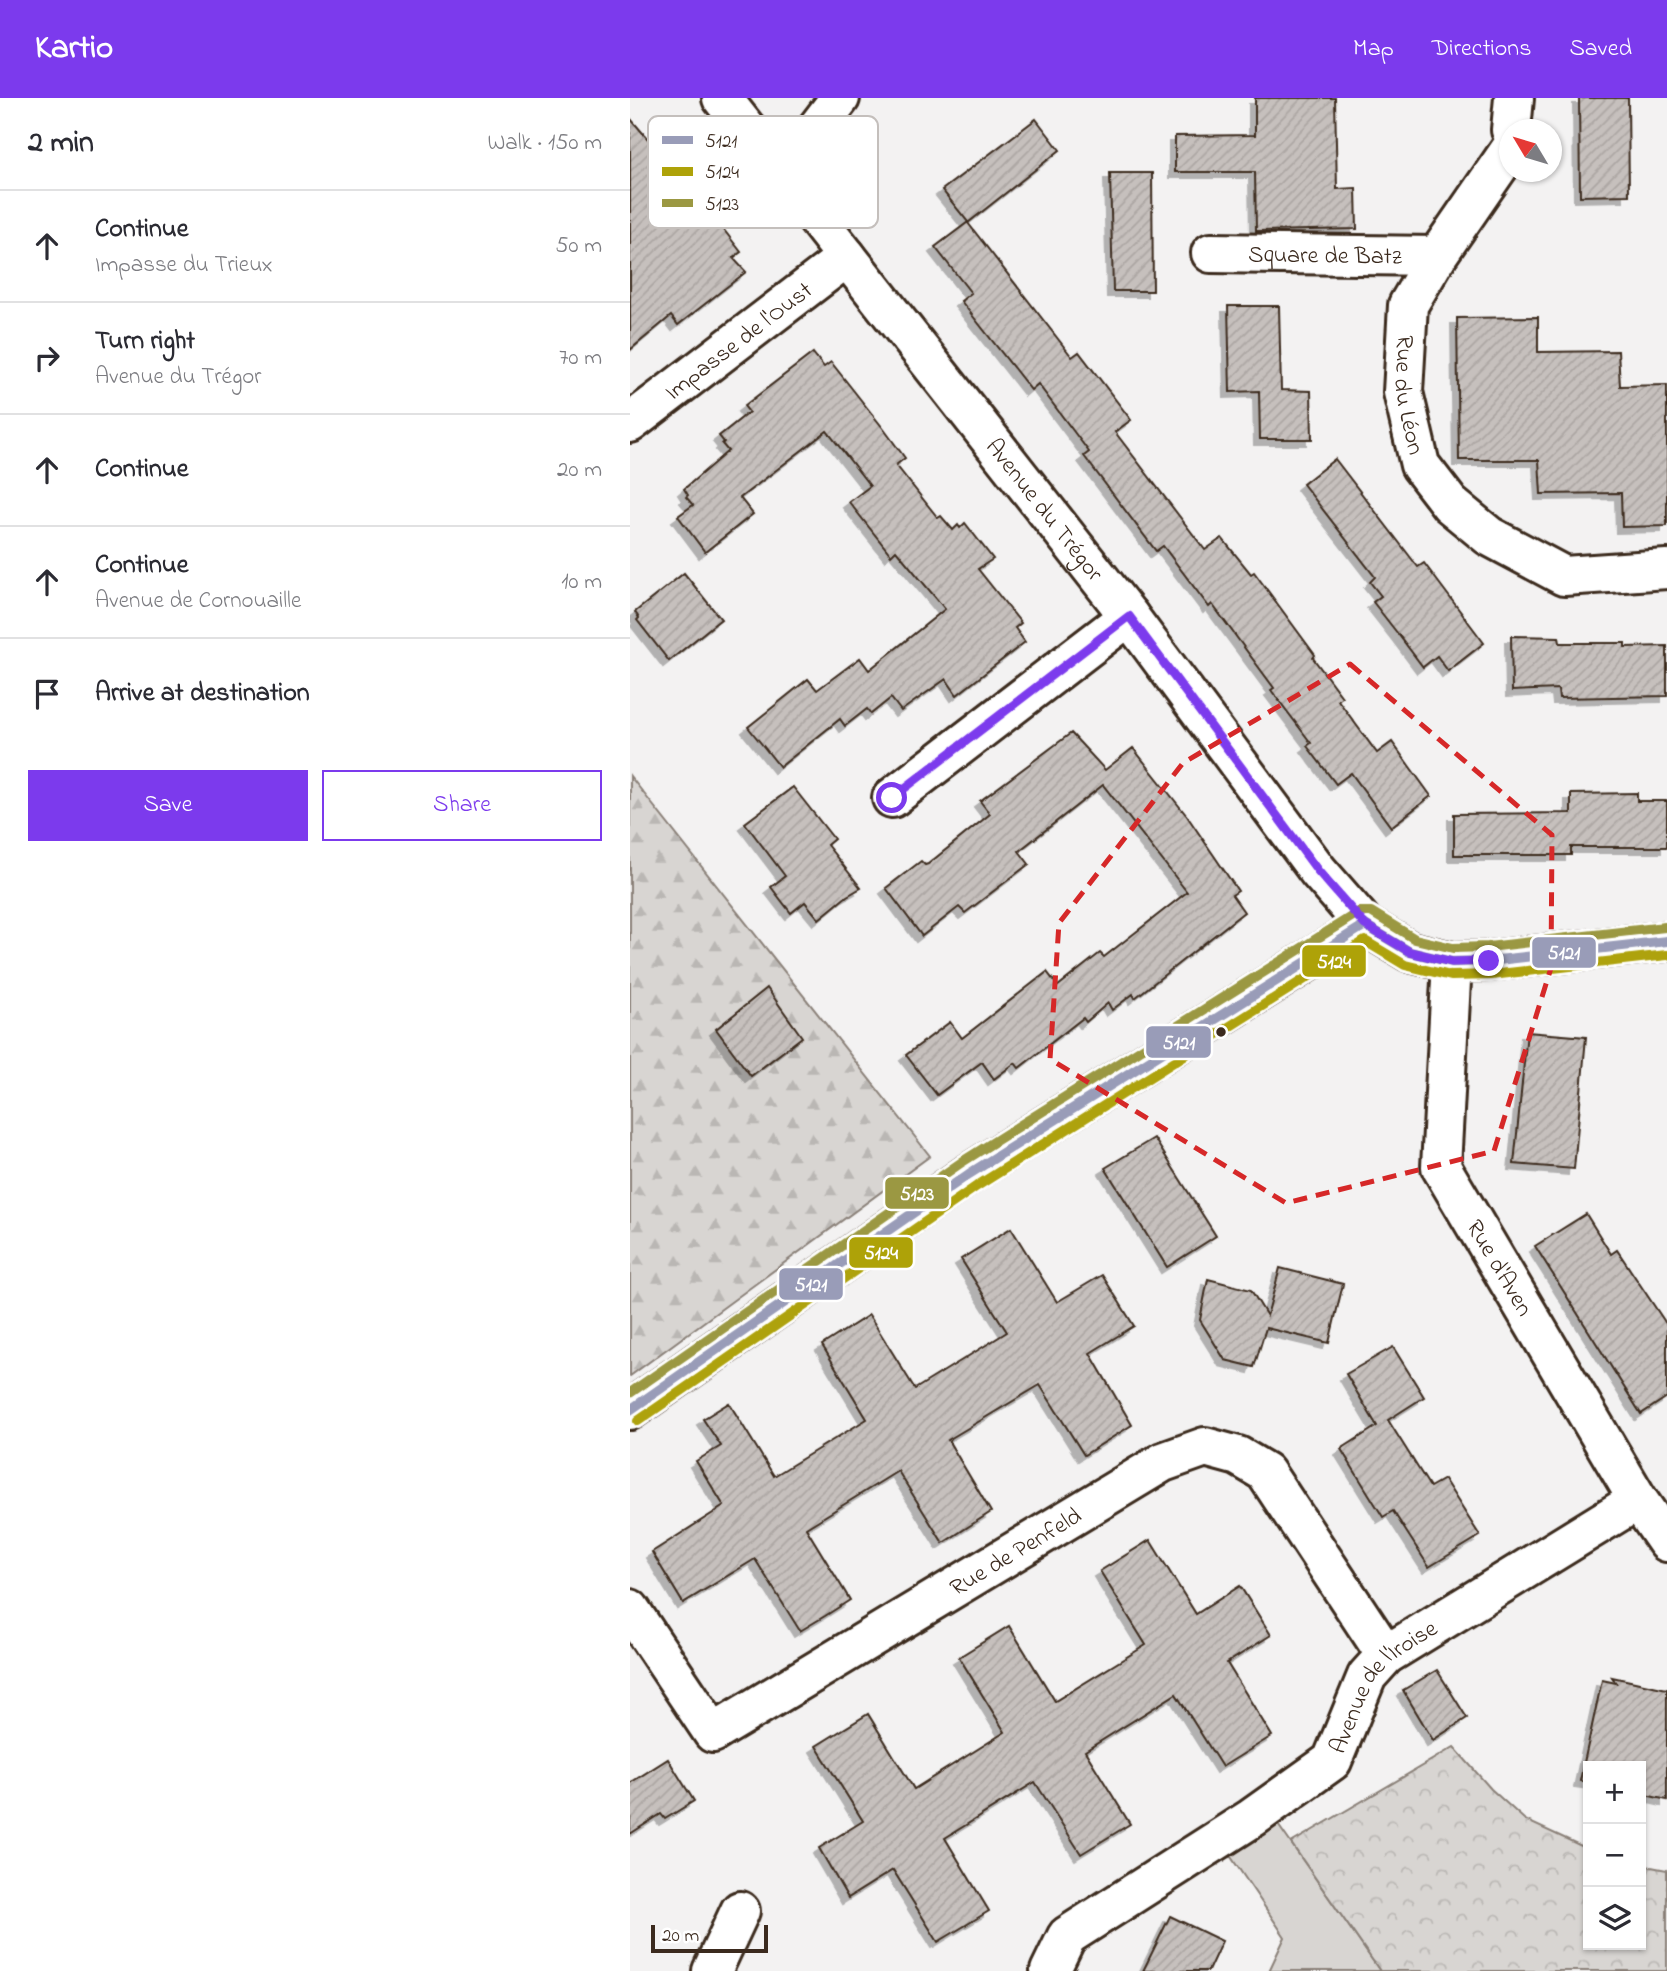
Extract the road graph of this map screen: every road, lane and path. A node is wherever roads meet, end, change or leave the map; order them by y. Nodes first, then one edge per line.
1 (722, 98) edge
2 (840, 98) edge
3 (1514, 98) edge
4 (736, 116) edge
5 (826, 116) edge
6 (1512, 119) edge
7 (1499, 166) edge
8 (824, 228) edge
9 (1211, 253) dead end
10 (1437, 256) junction
11 (847, 257) junction
12 (630, 423) edge
13 (1667, 569) edge
14 (1129, 616) junction
15 (892, 798) dead end
16 (1365, 925) junction
17 (1667, 941) edge
18 (1452, 962) junction
19 (630, 1410) edge
20 (1638, 1500) junction
21 (1667, 1542) edge
22 (630, 1609) edge
23 (1386, 1655) junction
24 (740, 1912) dead end
25 (712, 1971) edge
26 (1050, 1971) edge

1 - 4 street, Avenue du Trégor
2 - 5 street
3 - 6 street
7 - 10 street, Rue du Léon
8 - 11 street, Avenue du Trégor
9 - 10 street, Square de Batz
10 - 13 street, Rue du Léon
11 - 12 street, Impasse de l'Oust
11 - 14 street, Avenue du Trégor
14 - 15 street
14 - 16 street, Avenue du Trégor
16 - 18 street, Avenue du Trégor
16 - 19 street
17 - 18 street, Avenue du Trégor
18 - 20 street, Rue d'Aven
20 - 21 street, Rue d'Aven
20 - 23 street, Avenue de l'Iroise
22 - 23 street, Rue de Penfeld
23 - 26 street, Avenue de l'Iroise
24 - 25 street

